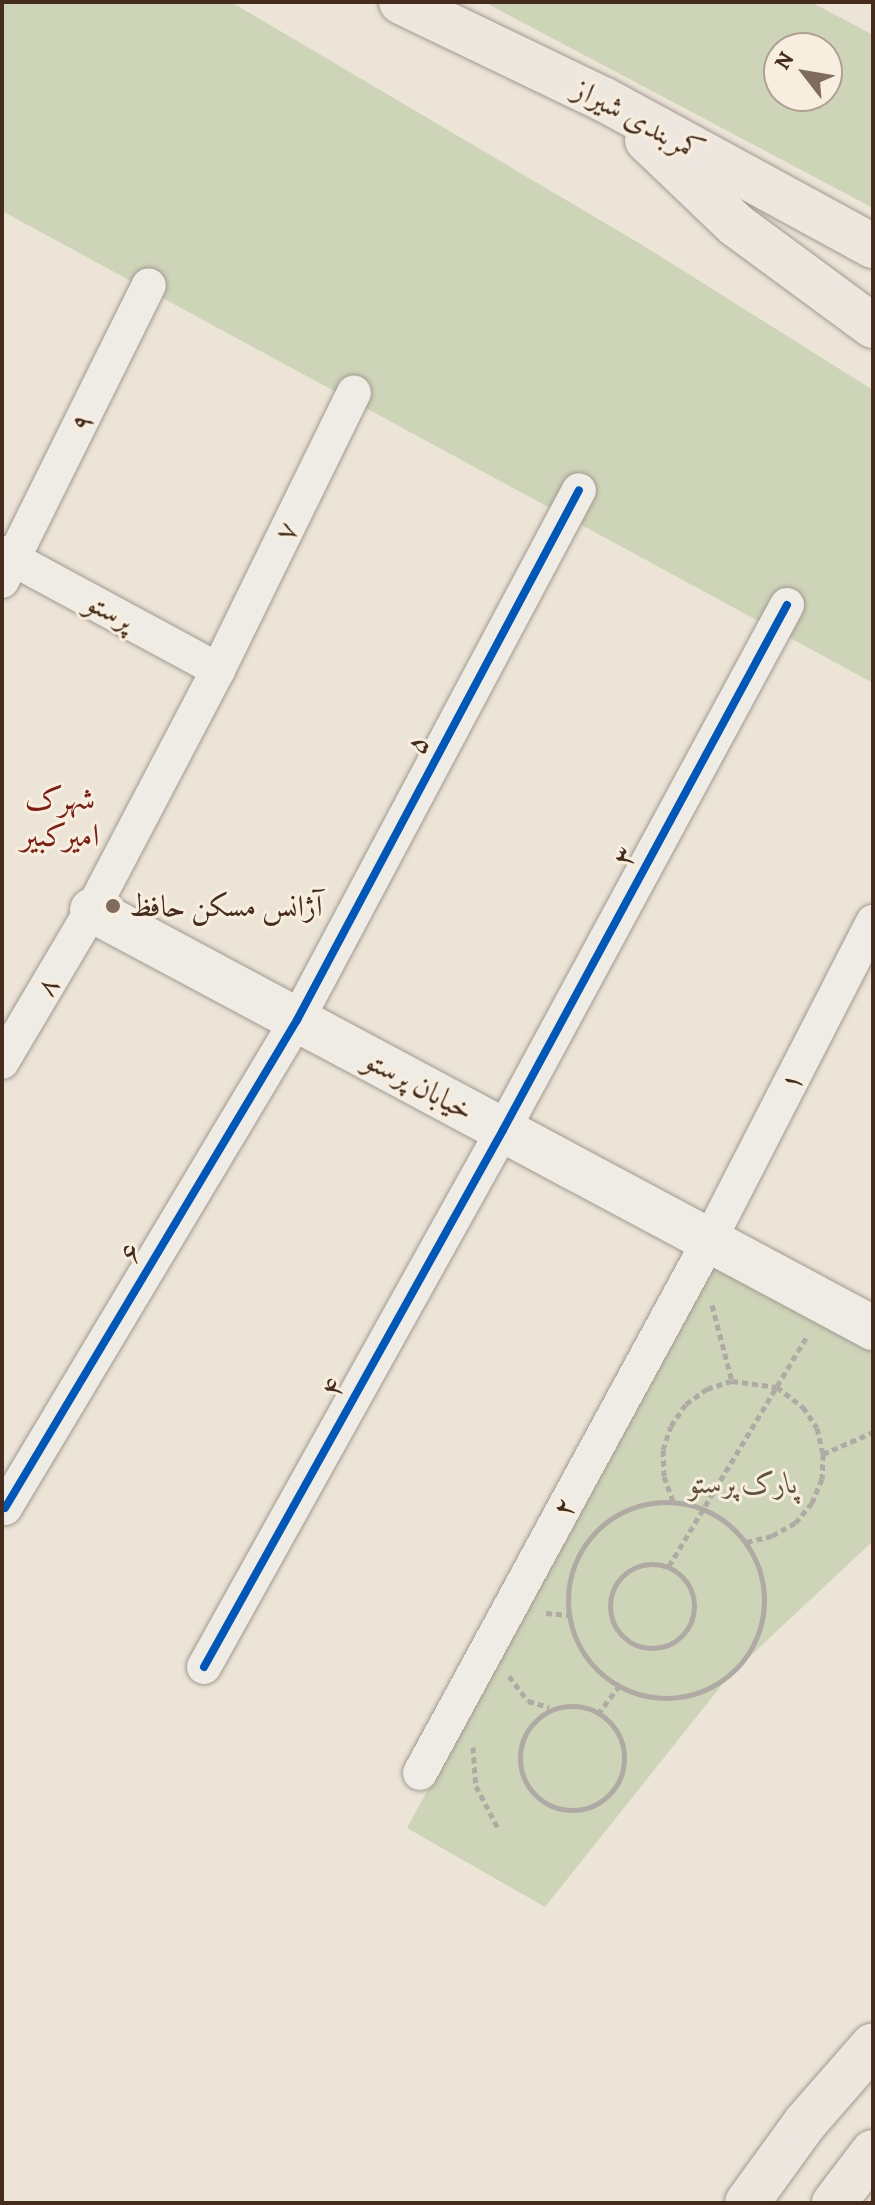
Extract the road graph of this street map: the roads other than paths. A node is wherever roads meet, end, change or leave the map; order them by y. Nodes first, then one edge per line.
1 (401, 2) edge
2 (605, 100) junction
3 (873, 246) edge
4 (149, 285) dead end
5 (873, 326) edge
6 (354, 392) dead end
7 (579, 490) dead end
8 (6, 564) edge
9 (787, 605) dead end
10 (218, 670) junction
11 (92, 910) junction
12 (873, 922) edge
13 (297, 1020) junction
14 (2, 1062) edge
15 (503, 1130) junction
16 (704, 1249) junction
17 (873, 1328) edge
18 (5, 1508) dead end
19 (204, 1667) dead end
20 (420, 1773) dead end
21 (873, 2045) edge
22 (873, 2152) edge
23 (747, 2203) edge
24 (834, 2203) edge

1 - 2 main road, کمربندی شیراز
2 - 3 main road, کمربندی شیراز
2 - 5 main road
4 - 8 street, ۹
6 - 10 street, ۷
7 - 13 street, ۵
8 - 10 street, پرستو
9 - 15 street, ۳
10 - 11 street, ۷
11 - 13 street, خیابان پرستو
11 - 14 street, ۸
12 - 16 street, ۱
13 - 15 street, خیابان پرستو
13 - 18 street, ۶
15 - 16 street, خیابان پرستو
15 - 19 street, ۴
16 - 17 street, خیابان پرستو
16 - 20 street, ۲
21 - 23 main road
22 - 24 main road

